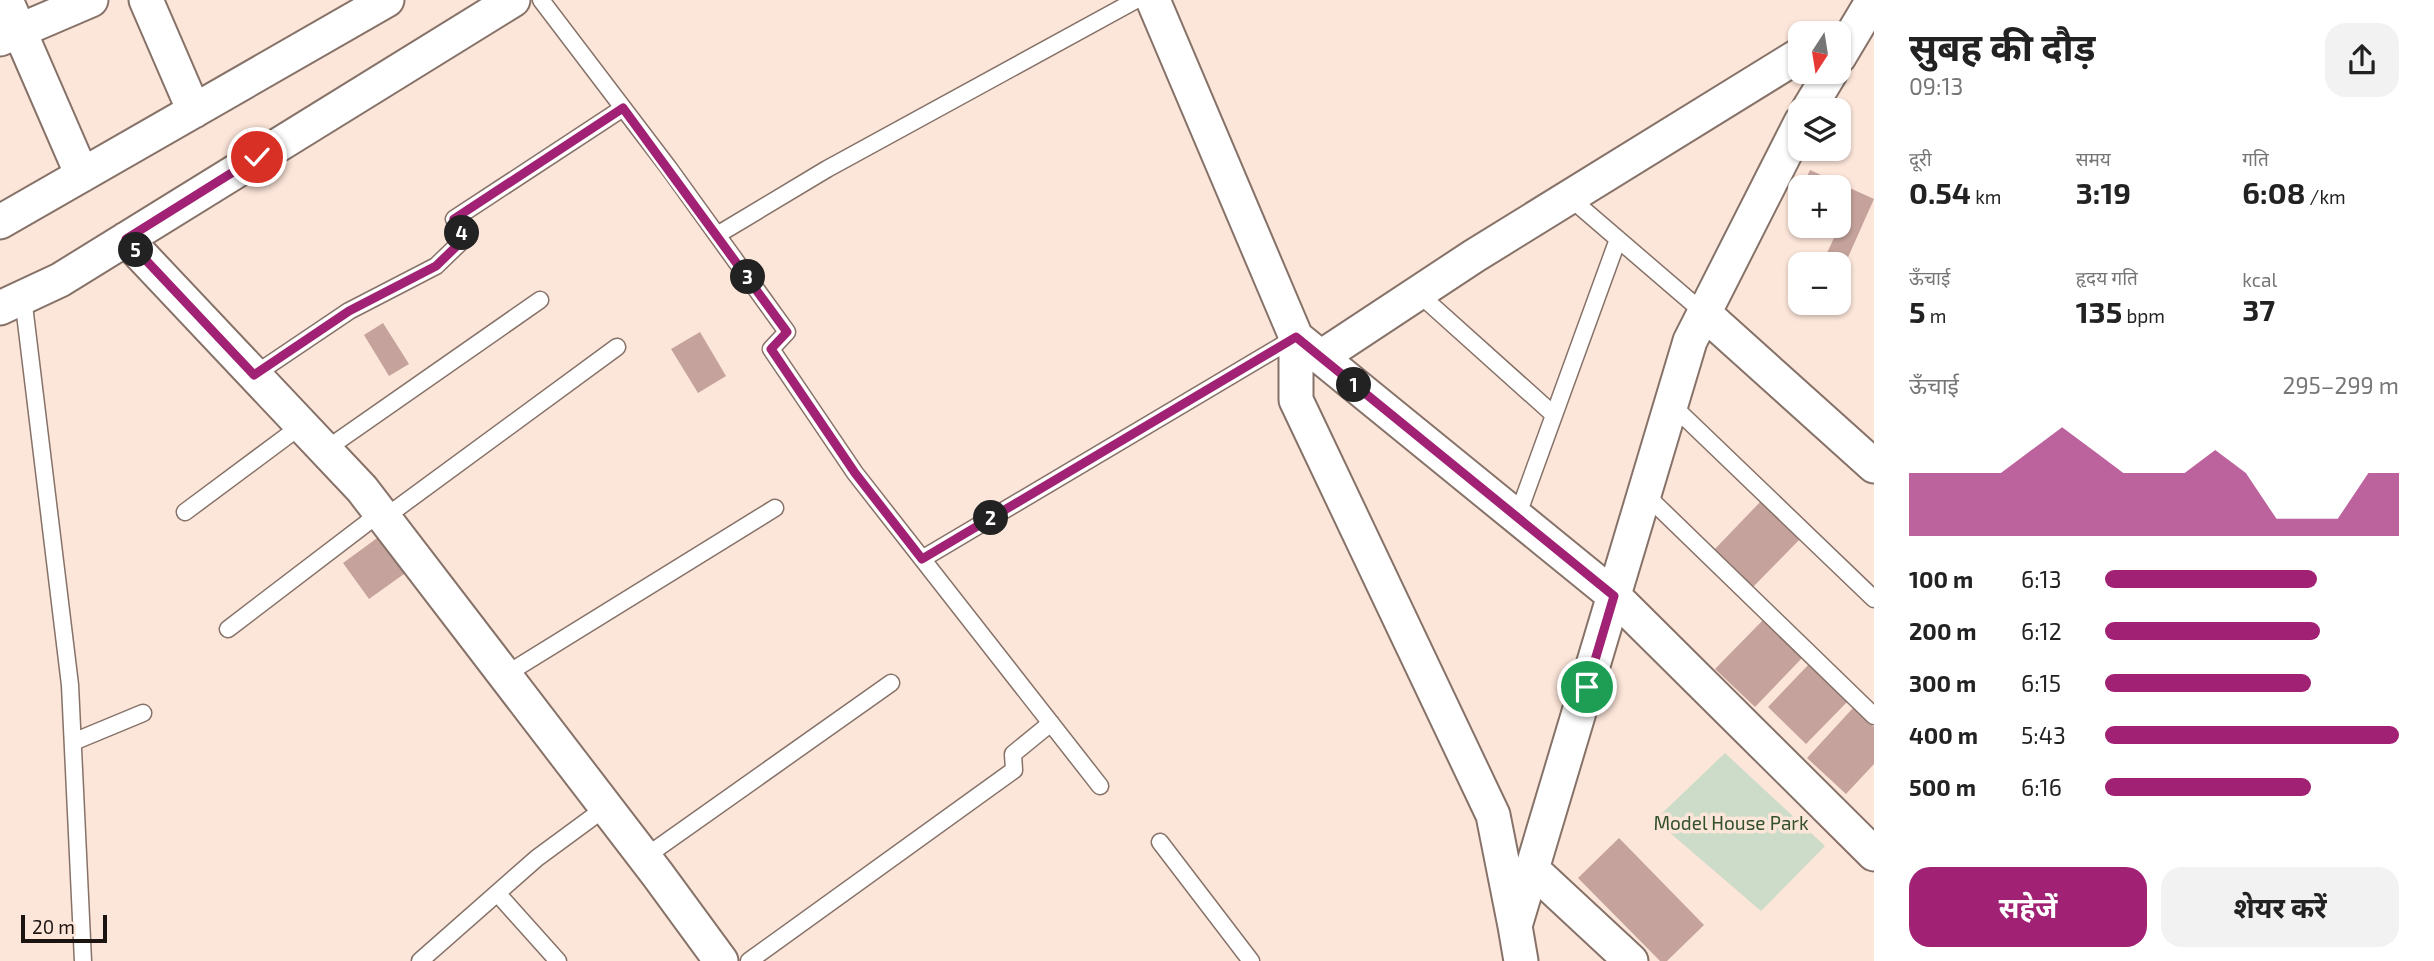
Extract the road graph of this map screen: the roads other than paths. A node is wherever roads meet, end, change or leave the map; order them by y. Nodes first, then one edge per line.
1 (6, 0) edge
2 (91, 0) edge
3 (146, 0) edge
4 (387, 0) edge
5 (513, 0) edge
6 (541, 0) edge
7 (1136, 0) edge
8 (1153, 0) edge
9 (1872, 5) edge
10 (10, 36) edge
11 (1852, 37) edge
12 (1788, 62) edge
13 (623, 108) junction
14 (194, 111) junction
15 (1788, 148) edge
16 (82, 175) junction
17 (1569, 197) junction
18 (0, 222) edge
19 (717, 235) junction
20 (126, 239) junction
21 (1618, 239) junction
22 (1418, 293) junction
23 (540, 300) dead end
24 (11, 303) edge
25 (1704, 313) junction
26 (617, 346) dead end
27 (1308, 347) junction
28 (254, 375) junction
29 (1671, 404) junction
30 (1554, 415) junction
31 (302, 425) junction
32 (325, 450) junction
33 (1874, 466) edge
34 (1644, 493) junction
35 (775, 508) dead end
36 (184, 512) dead end
37 (382, 515) junction
38 (1517, 517) junction
39 (922, 559) junction
40 (1614, 596) junction
41 (1874, 599) edge
42 (228, 629) dead end
43 (505, 675) junction
44 (891, 683) dead end
45 (144, 713) dead end
46 (1874, 716) edge
47 (1051, 723) junction
48 (73, 742) junction
49 (1100, 786) dead end
50 (605, 808) junction
51 (1160, 842) dead end
52 (1874, 854) edge
53 (645, 857) junction
54 (1532, 869) junction
55 (497, 893) junction
56 (1515, 926) junction
57 (83, 961) edge
58 (420, 961) edge
59 (558, 961) edge
60 (721, 961) edge
61 (749, 961) edge
62 (1251, 961) edge
63 (1521, 961) edge
64 (1631, 961) edge

1 - 10 street
2 - 10 street
3 - 14 street
4 - 14 street
5 - 20 street
6 - 13 lane
7 - 19 lane
8 - 27 street
9 - 11 street
10 - 16 street
12 - 17 street
13 - 19 lane
13 - 28 lane
14 - 16 street
15 - 25 street
16 - 18 street
17 - 21 lane
17 - 22 street
19 - 39 lane
20 - 24 street
20 - 28 street
21 - 25 lane
21 - 30 lane
22 - 27 street
22 - 30 lane
23 - 32 lane
24 - 48 lane
25 - 29 street
25 - 33 street
26 - 37 lane
27 - 38 street
27 - 39 lane
27 - 56 street
28 - 31 street
29 - 34 street
29 - 41 lane
30 - 38 lane
31 - 32 street
31 - 36 lane
32 - 37 street
34 - 40 street
34 - 46 lane
35 - 43 lane
37 - 42 lane
37 - 43 street
38 - 40 street
39 - 47 lane
40 - 52 street
40 - 54 street
43 - 50 street
44 - 53 lane
45 - 48 lane
47 - 49 lane
47 - 61 lane
48 - 57 lane
50 - 53 street
50 - 55 lane
51 - 62 lane
53 - 60 street
54 - 56 street
54 - 64 street
55 - 58 lane
55 - 59 lane
56 - 63 street

